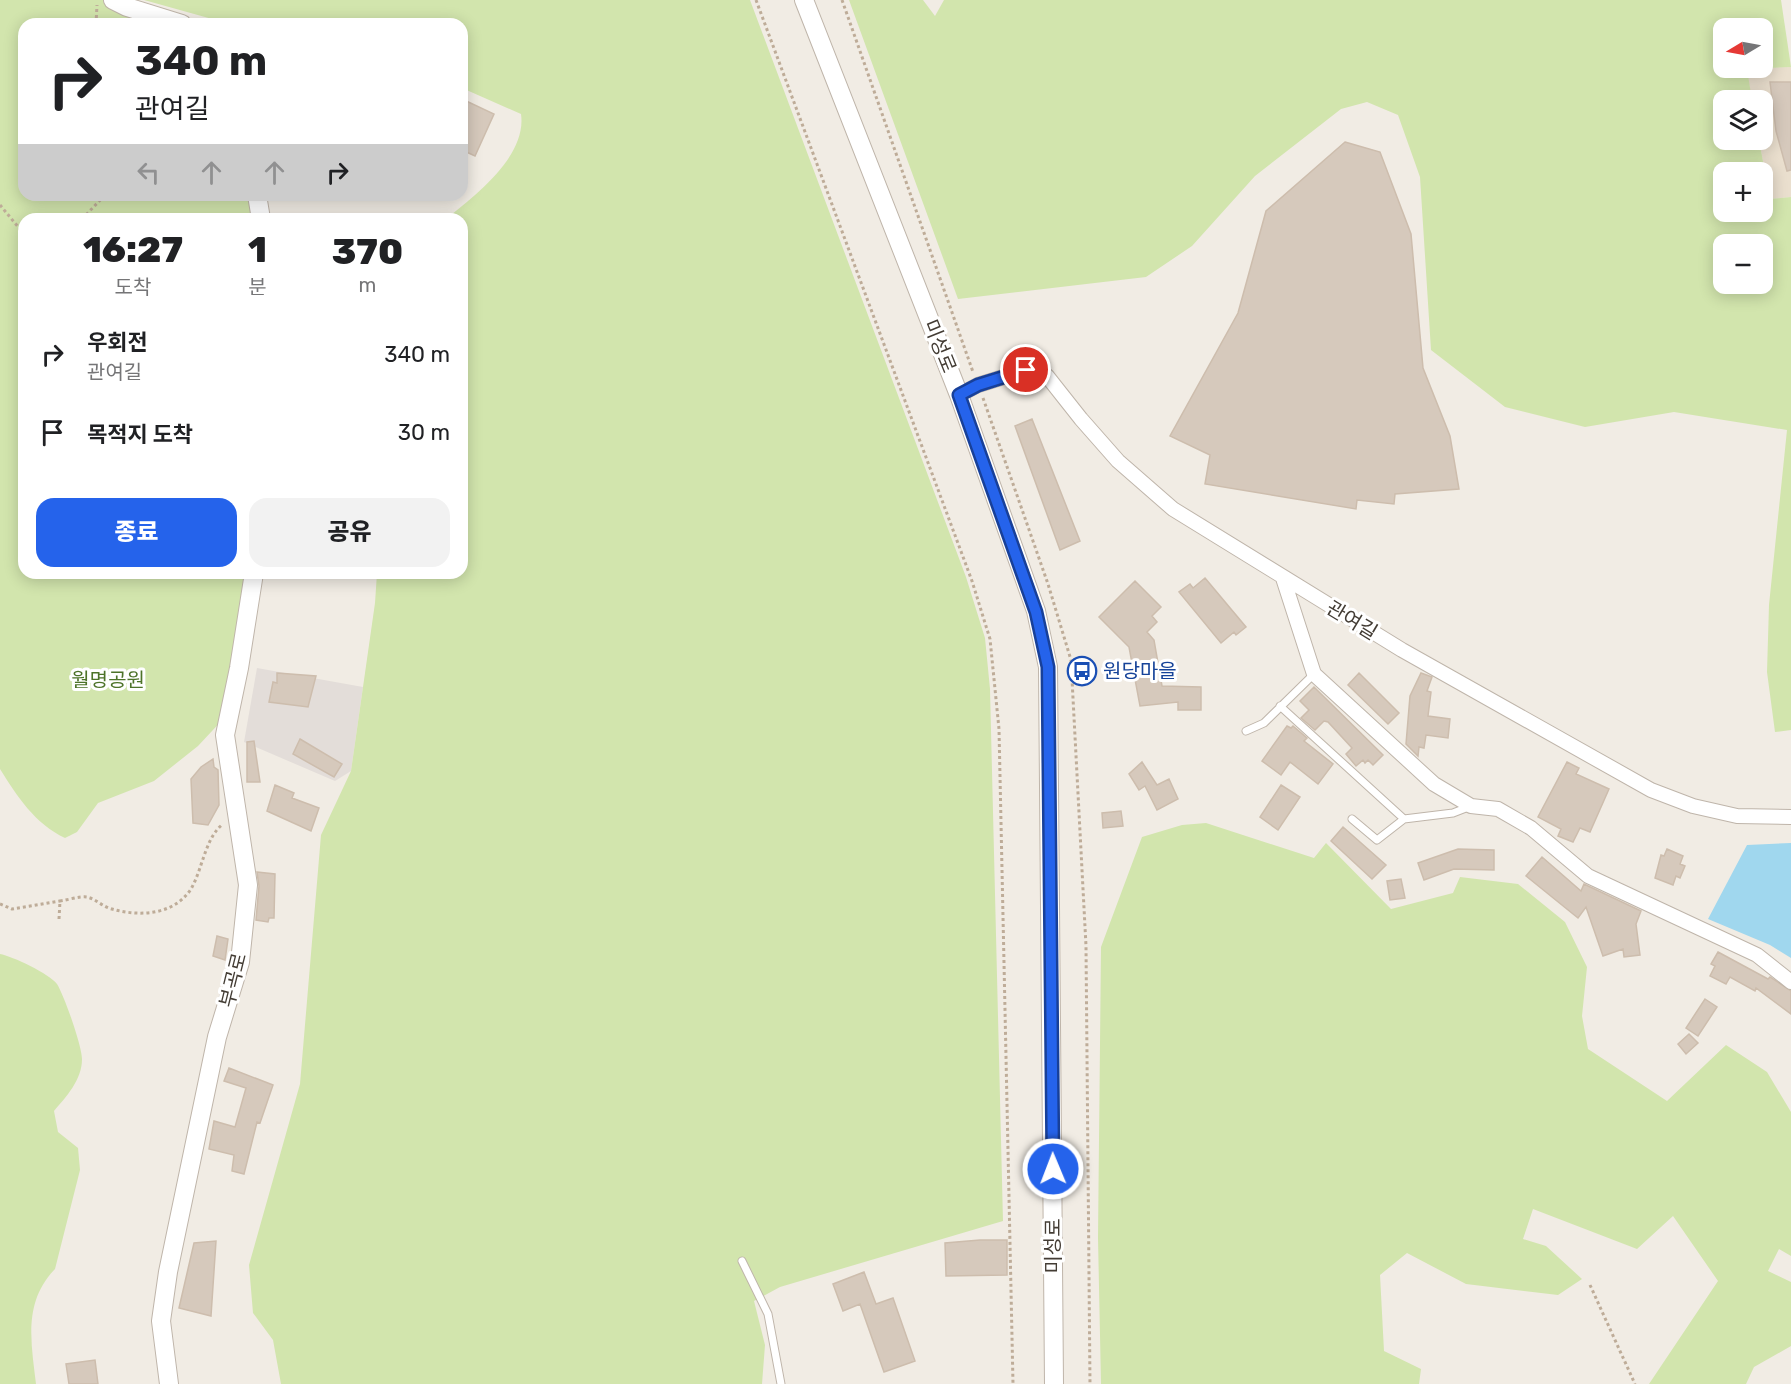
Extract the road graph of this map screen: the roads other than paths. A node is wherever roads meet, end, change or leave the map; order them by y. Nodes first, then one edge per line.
1 (113, 0) edge
2 (804, 0) edge
3 (163, 18) edge
4 (959, 395) junction
5 (1283, 578) junction
6 (253, 579) edge
7 (1314, 674) junction
8 (1280, 706) junction
9 (1246, 731) dead end
10 (1472, 806) junction
11 (1791, 817) edge
12 (1352, 819) dead end
13 (1404, 819) junction
14 (1791, 982) edge
15 (742, 1261) dead end
16 (169, 1384) edge
17 (781, 1384) edge
18 (1054, 1384) edge

1 - 3 street
2 - 4 street, 미성로
4 - 5 street, 관여길
4 - 18 street, 미성로
5 - 7 street
5 - 11 street, 관여길
6 - 16 street, 부곡로
7 - 8 lane
7 - 10 street
8 - 9 lane
8 - 13 lane
10 - 13 lane
10 - 14 street
12 - 13 lane
15 - 17 lane

